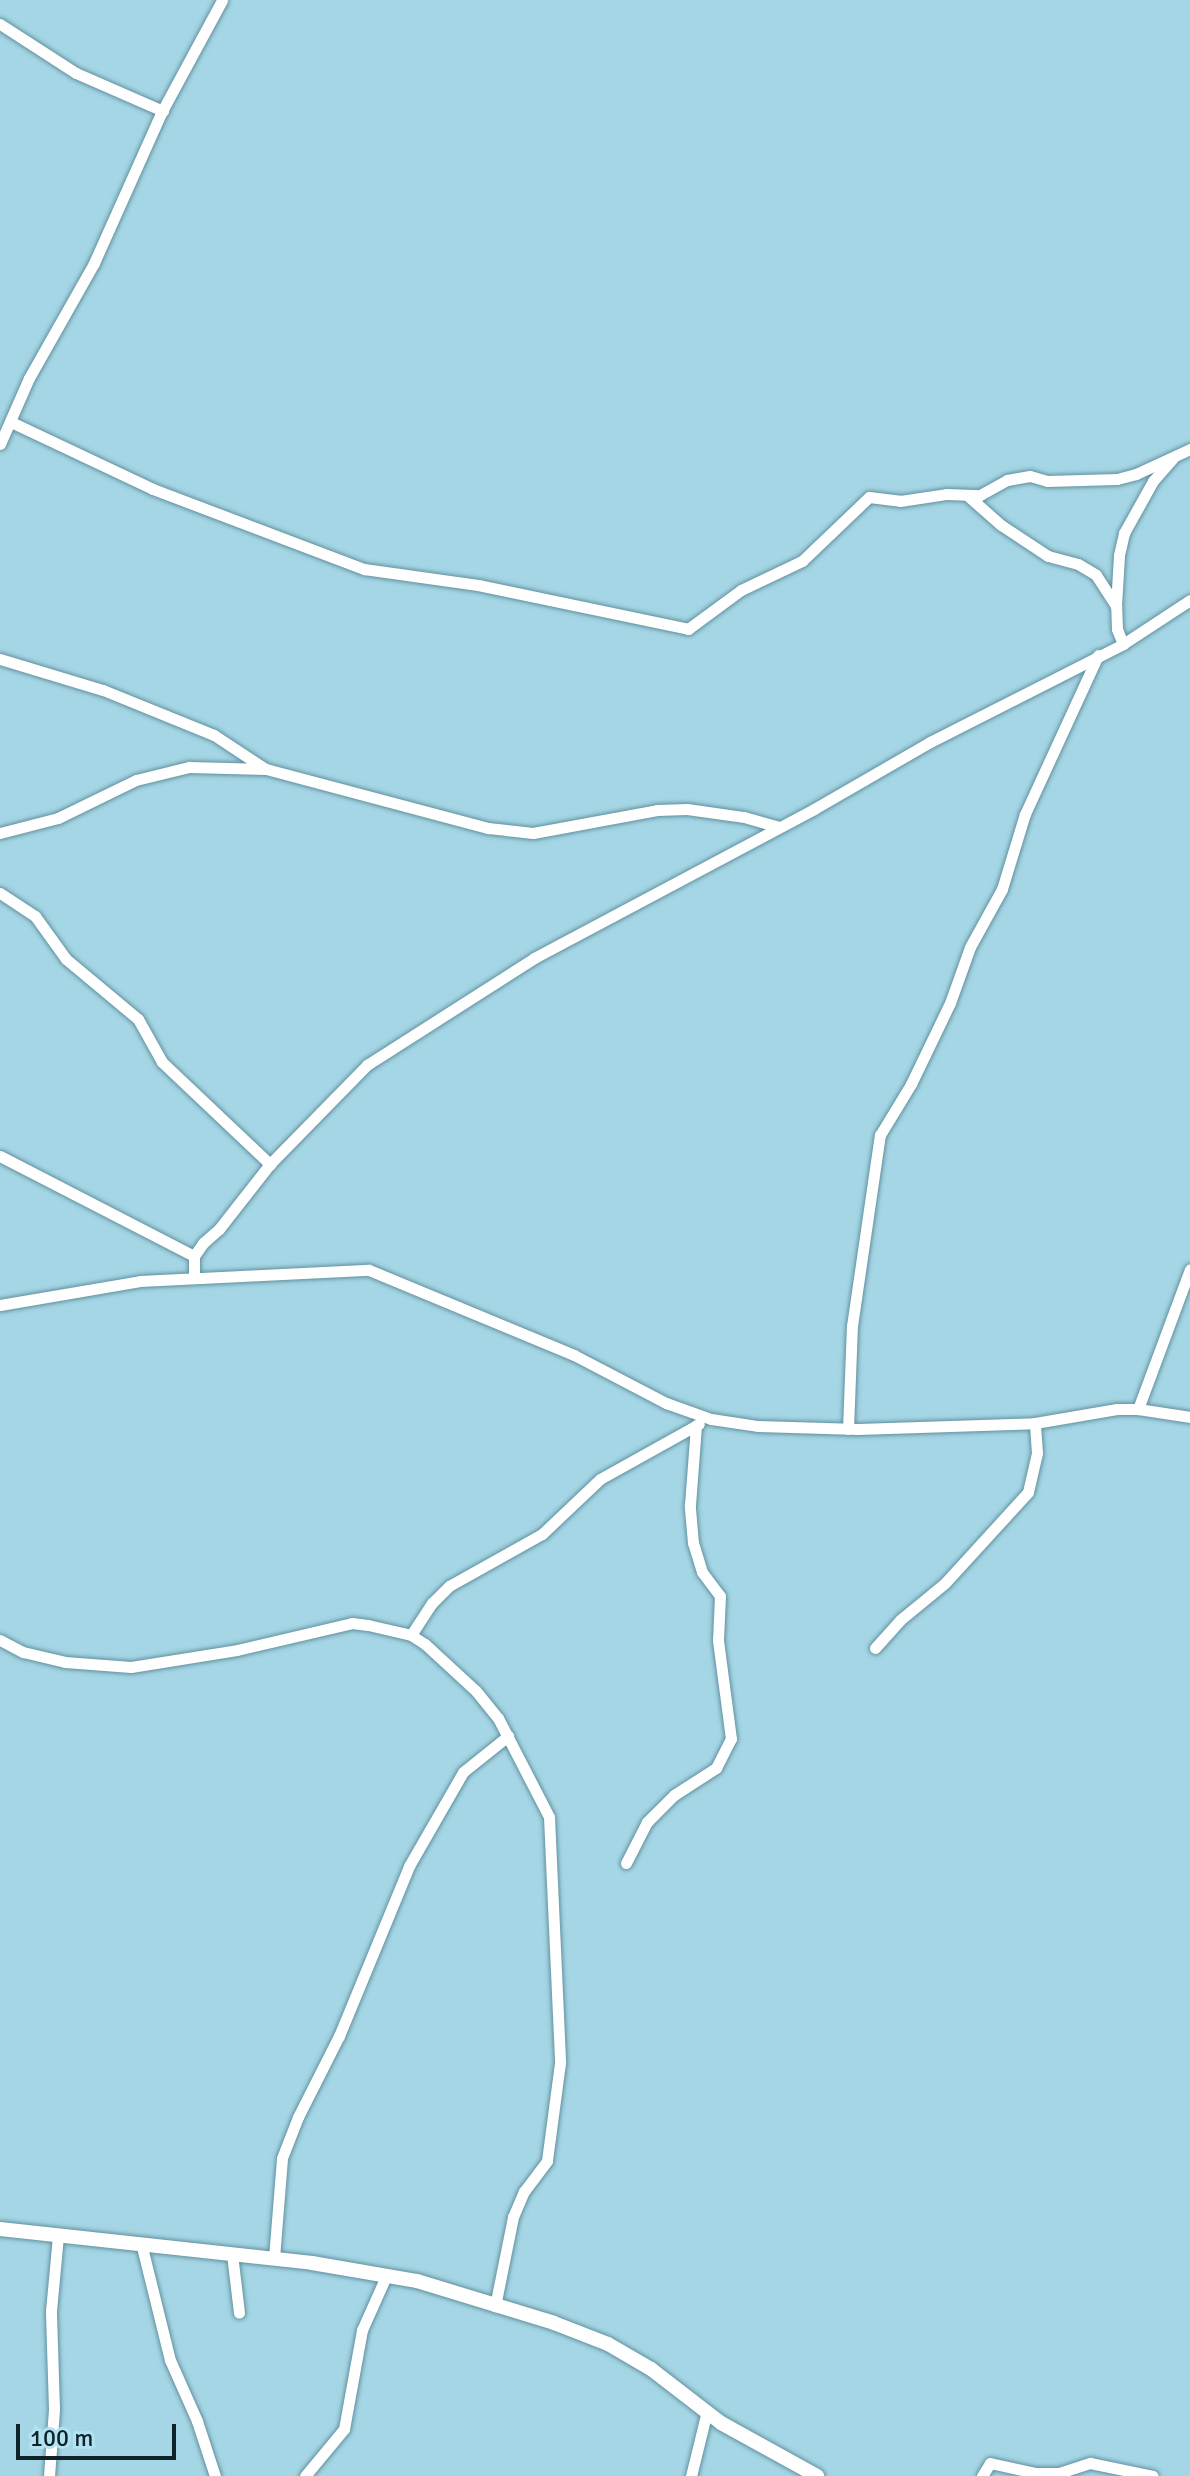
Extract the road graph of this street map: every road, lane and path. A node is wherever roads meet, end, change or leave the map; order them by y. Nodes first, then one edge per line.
1 (222, 0) edge
2 (0, 24) edge
3 (163, 111) junction
4 (11, 422) junction
5 (0, 444) edge
6 (1190, 449) edge
7 (1174, 457) junction
8 (967, 495) junction
9 (1190, 600) edge
10 (1116, 606) junction
11 (1123, 644) junction
12 (1098, 655) junction
13 (0, 659) edge
14 (266, 769) junction
15 (778, 827) junction
16 (0, 833) edge
17 (0, 893) edge
18 (0, 1156) edge
19 (270, 1164) junction
20 (194, 1256) junction
21 (1190, 1269) edge
22 (194, 1277) junction
23 (0, 1305) edge
24 (1138, 1409) junction
25 (1190, 1417) edge
26 (711, 1419) junction
27 (1035, 1423) junction
28 (696, 1425) junction
29 (848, 1429) junction
30 (411, 1635) junction
31 (0, 1640) edge
32 (875, 1648) dead end
33 (508, 1736) junction
34 (626, 1863) dead end
35 (0, 2229) edge
36 (58, 2235) junction
37 (141, 2243) junction
38 (232, 2254) junction
39 (274, 2258) junction
40 (387, 2274) junction
41 (495, 2306) junction
42 (239, 2313) dead end
43 (707, 2411) junction
44 (49, 2476) edge
45 (215, 2476) edge
46 (305, 2476) edge
47 (691, 2476) edge
48 (817, 2476) edge
49 (982, 2476) edge
50 (1153, 2476) edge

1 - 3 street
2 - 3 street
3 - 4 street
4 - 5 street
4 - 8 street
6 - 7 street
7 - 8 street
7 - 10 street
8 - 10 street
9 - 11 street
10 - 11 street
11 - 12 street
12 - 15 street
12 - 29 street
13 - 14 street
14 - 15 street
14 - 16 street
15 - 19 street
17 - 19 street
18 - 20 street
19 - 20 street
20 - 22 street
21 - 24 street
22 - 23 street
22 - 26 street
24 - 25 street
24 - 27 street
26 - 28 street
26 - 29 street
27 - 29 street
27 - 32 street
28 - 30 street
28 - 34 street
30 - 31 street
30 - 33 street
33 - 39 street
33 - 41 street
35 - 36 main road
36 - 37 main road
36 - 44 street
37 - 38 main road
37 - 45 street
38 - 39 main road
38 - 42 street
39 - 40 main road
40 - 41 main road
40 - 46 street
41 - 43 main road
43 - 47 street
43 - 48 main road
49 - 50 street

